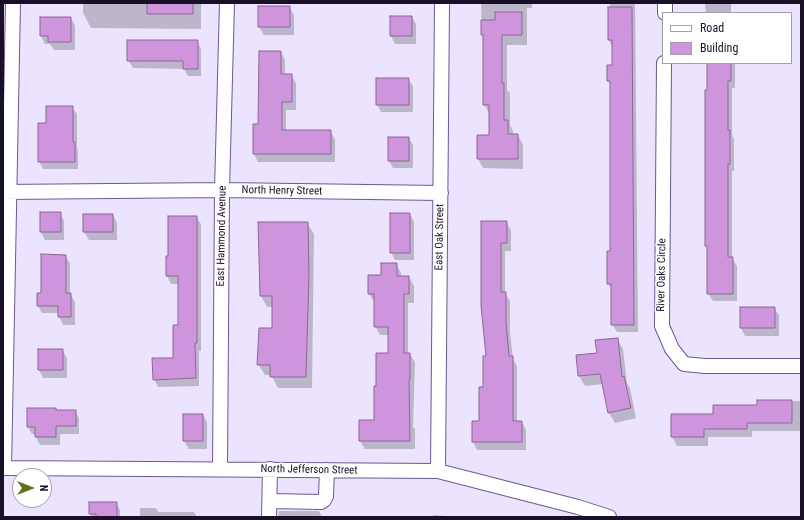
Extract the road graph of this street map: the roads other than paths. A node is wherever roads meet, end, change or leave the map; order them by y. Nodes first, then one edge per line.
1 (13, 3) edge
2 (227, 3) edge
3 (442, 3) edge
4 (664, 64) edge
5 (222, 190) junction
6 (6, 192) edge
7 (441, 193) junction
8 (801, 366) edge
9 (4, 468) edge
10 (220, 469) junction
11 (270, 470) junction
12 (327, 470) junction
13 (438, 471) junction
14 (270, 501) junction
15 (269, 517) edge
16 (609, 517) edge

1 - 6 street
2 - 5 street, East Hammond Avenue
3 - 7 street, East Oak Street
4 - 8 street, River Oaks Circle
5 - 6 street, North Henry Street
5 - 7 street, North Henry Street
5 - 10 street, East Hammond Avenue
6 - 9 street
7 - 13 street, East Oak Street
9 - 10 street, North Jefferson Street
10 - 11 street, North Jefferson Street
11 - 12 street, North Jefferson Street
11 - 14 street
12 - 13 street, North Jefferson Street
12 - 14 street
13 - 16 street, North Jefferson Street
14 - 15 street

